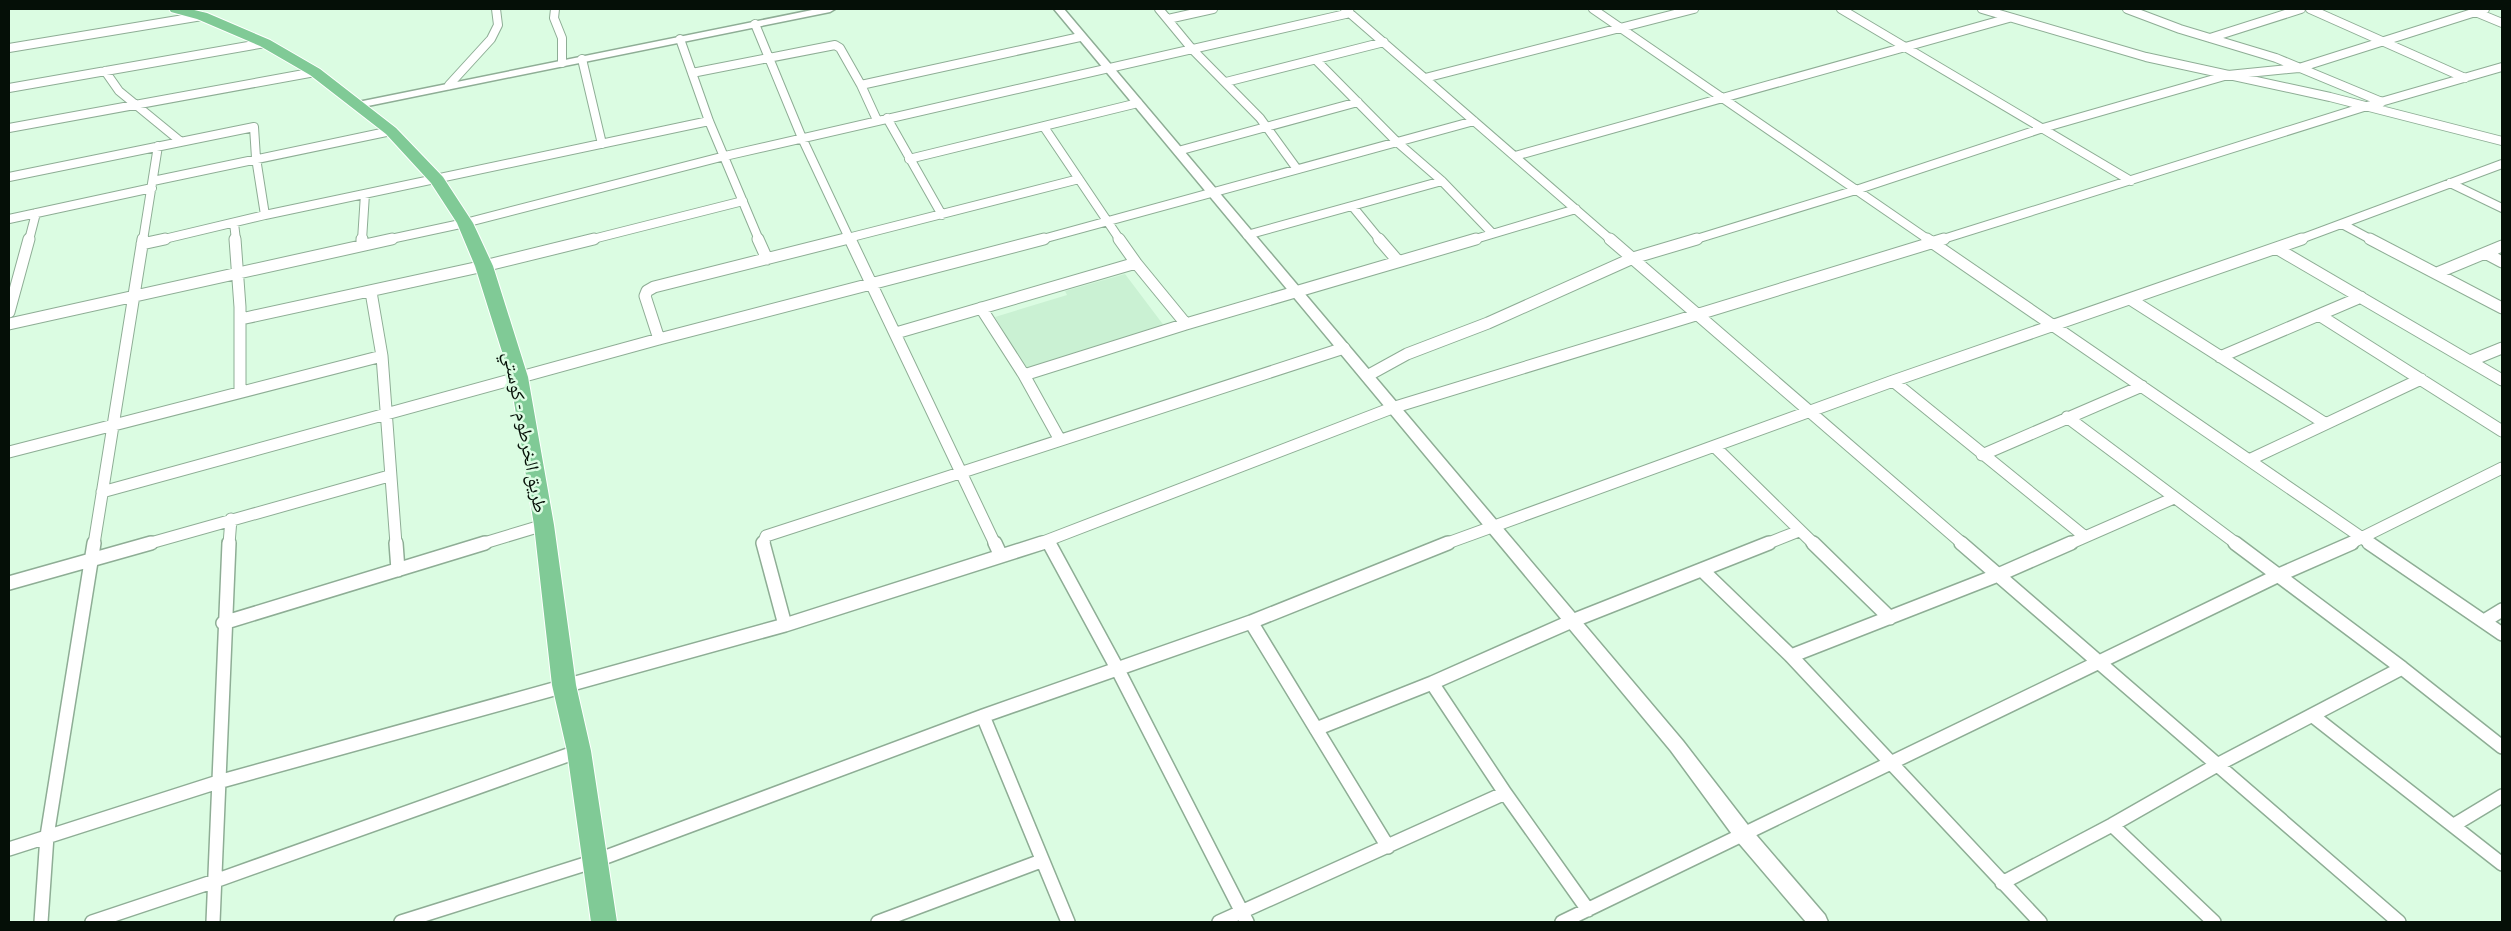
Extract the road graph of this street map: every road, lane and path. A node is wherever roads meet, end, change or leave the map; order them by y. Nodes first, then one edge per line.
1 (176, 9) edge
2 (496, 9) edge
3 (555, 9) edge
4 (830, 9) edge
5 (1059, 9) edge
6 (1159, 9) edge
7 (1213, 9) edge
8 (1593, 9) edge
9 (1694, 9) edge
10 (1841, 9) edge
11 (1982, 9) edge
12 (2131, 9) edge
13 (2302, 9) edge
14 (2310, 9) edge
15 (2485, 9) edge
16 (2471, 10) edge
17 (1348, 11) edge
18 (202, 16) junction
19 (2009, 18) junction
20 (1168, 19) junction
21 (2502, 23) edge
22 (755, 24) junction
23 (1619, 27) junction
24 (1080, 37) junction
25 (2210, 38) junction
26 (680, 39) junction
27 (1384, 42) junction
28 (2381, 42) junction
29 (265, 43) junction
30 (1905, 46) junction
31 (9, 48) edge
32 (1192, 49) junction
33 (768, 57) junction
34 (582, 59) junction
35 (1316, 60) junction
36 (562, 63) junction
37 (1108, 66) junction
38 (2502, 67) edge
39 (2299, 68) junction
40 (105, 71) junction
41 (315, 72) junction
42 (692, 73) junction
43 (2481, 74) junction
44 (2502, 74) edge
45 (2228, 75) junction
46 (1425, 78) junction
47 (2465, 78) junction
48 (1226, 82) junction
49 (450, 85) junction
50 (861, 85) junction
51 (9, 88) edge
52 (1723, 99) junction
53 (1358, 102) junction
54 (2382, 102) junction
55 (1138, 103) junction
56 (138, 104) junction
57 (358, 105) junction
58 (2367, 106) junction
59 (886, 118) junction
60 (877, 120) junction
61 (709, 121) junction
62 (1474, 121) junction
63 (1044, 126) junction
64 (1266, 127) junction
65 (9, 128) edge
66 (2043, 128) junction
67 (390, 131) junction
68 (802, 138) junction
69 (180, 141) junction
70 (2502, 141) edge
71 (1397, 142) junction
72 (602, 144) junction
73 (158, 146) junction
74 (1178, 152) junction
75 (724, 156) junction
76 (1515, 156) junction
77 (256, 158) junction
78 (910, 159) junction
79 (2502, 164) edge
80 (1297, 169) junction
81 (9, 177) edge
82 (1079, 179) junction
83 (438, 180) junction
84 (1442, 181) junction
85 (2131, 182) junction
86 (2450, 183) junction
87 (152, 184) junction
88 (1856, 190) junction
89 (1213, 192) junction
90 (365, 194) junction
91 (743, 201) junction
92 (1353, 207) junction
93 (2502, 208) edge
94 (1576, 209) junction
95 (36, 213) junction
96 (265, 215) junction
97 (942, 215) junction
98 (9, 219) edge
99 (234, 222) junction
100 (1107, 222) junction
101 (464, 224) junction
102 (2342, 224) junction
103 (1492, 233) junction
104 (1247, 235) junction
105 (850, 238) junction
106 (1932, 241) junction
107 (142, 244) junction
108 (362, 244) junction
109 (2502, 246) edge
110 (2276, 248) junction
111 (2485, 253) junction
112 (1633, 258) junction
113 (767, 259) junction
114 (1398, 260) junction
115 (2502, 262) edge
116 (1136, 263) junction
117 (484, 266) junction
118 (14, 270) edge
119 (239, 271) junction
120 (2437, 273) junction
121 (872, 283) junction
122 (371, 292) junction
123 (1297, 292) junction
124 (135, 295) junction
125 (2362, 297) junction
126 (2130, 299) junction
127 (981, 308) junction
128 (2502, 308) edge
129 (9, 312) edge
130 (2319, 314) junction
131 (1698, 315) junction
132 (241, 319) junction
133 (9, 324) edge
134 (1186, 324) junction
135 (2054, 325) junction
136 (896, 332) junction
137 (660, 339) junction
138 (1344, 348) junction
139 (2502, 348) edge
140 (382, 356) junction
141 (2220, 357) junction
142 (2470, 361) junction
143 (1024, 375) junction
144 (1367, 376) junction
145 (519, 377) junction
146 (2421, 379) junction
147 (2502, 380) edge
148 (1893, 381) junction
149 (2142, 386) junction
150 (240, 392) junction
151 (1392, 408) junction
152 (1810, 412) junction
153 (386, 413) junction
154 (2068, 417) junction
155 (113, 424) junction
156 (2326, 424) junction
157 (2502, 430) edge
158 (1060, 440) junction
159 (1715, 447) junction
160 (9, 452) edge
161 (1982, 455) junction
162 (2249, 460) junction
163 (2502, 468) edge
164 (963, 472) junction
165 (389, 476) junction
166 (102, 492) junction
167 (2174, 498) junction
168 (231, 519) junction
169 (544, 525) junction
170 (1493, 525) junction
171 (1799, 531) junction
172 (2084, 536) junction
173 (2363, 538) junction
174 (1048, 541) junction
175 (1001, 556) junction
176 (91, 559) junction
177 (398, 570) junction
178 (1702, 570) junction
179 (1998, 575) junction
180 (2279, 575) junction
181 (9, 583) edge
182 (2502, 610) edge
183 (1890, 618) junction
184 (1572, 621) junction
185 (2484, 621) junction
186 (1251, 622) junction
187 (223, 623) junction
188 (785, 625) junction
189 (2502, 634) edge
190 (1791, 656) junction
191 (2098, 662) junction
192 (2402, 668) junction
193 (1118, 670) junction
194 (1432, 683) junction
195 (564, 685) junction
196 (983, 716) junction
197 (2313, 716) junction
198 (1316, 729) junction
199 (2502, 747) edge
200 (579, 751) junction
201 (1893, 763) junction
202 (2217, 764) junction
203 (218, 782) junction
204 (1505, 793) junction
205 (2502, 796) edge
206 (2454, 825) junction
207 (2112, 826) junction
208 (1744, 835) junction
209 (48, 836) junction
210 (1388, 847) junction
211 (9, 849) edge
212 (595, 861) junction
213 (1041, 861) junction
214 (2502, 864) edge
215 (215, 882) junction
216 (2002, 883) junction
217 (1588, 910) junction
218 (1244, 917) edge
219 (41, 922) edge
220 (92, 922) edge
221 (213, 922) edge
222 (401, 922) edge
223 (604, 922) edge
224 (878, 922) edge
225 (1068, 922) edge
226 (1220, 922) edge
227 (1562, 922) edge
228 (1818, 922) edge
229 (2040, 922) edge
230 (2214, 922) edge
231 (2398, 922) edge

1 - 18 highway, طريق الخرطوم - كوستي
2 - 49 street
3 - 36 street
4 - 22 street
5 - 24 street
6 - 20 street
7 - 20 street
8 - 23 street
9 - 23 street
10 - 30 street
11 - 19 street
12 - 25 street
13 - 25 street
14 - 28 street
15 - 16 street
16 - 21 street
16 - 28 street
17 - 27 street
17 - 32 street
18 - 29 highway, طريق الخرطوم - كوستي
18 - 31 street
19 - 30 street
19 - 45 street
20 - 32 street
22 - 26 street
22 - 33 street
23 - 46 street
23 - 52 street
24 - 37 street
24 - 50 street
25 - 39 street
26 - 34 street
26 - 42 street
27 - 35 street
27 - 46 street
28 - 39 street
28 - 47 street
29 - 40 street
29 - 41 highway, طريق الخرطوم - كوستي
30 - 52 street
30 - 66 street
32 - 37 street
32 - 48 street
33 - 42 street
33 - 50 street
33 - 68 street
34 - 36 street
34 - 72 street
35 - 48 street
35 - 53 street
36 - 49 street
37 - 55 street
37 - 59 street
38 - 43 street
39 - 45 street
39 - 54 street
40 - 51 street
40 - 56 street
41 - 56 street
41 - 57 highway, طريق الخرطوم - كوستي
42 - 61 street
43 - 44 street
43 - 47 street
45 - 58 street
45 - 66 street
46 - 62 street
47 - 54 street
48 - 64 street
49 - 57 street
50 - 60 street
52 - 76 street
52 - 88 street
53 - 64 street
53 - 71 street
54 - 58 street
55 - 63 street
55 - 74 street
56 - 65 street
56 - 69 street
57 - 67 highway, طريق الخرطوم - كوستي
58 - 70 street
58 - 85 street
59 - 60 street
59 - 78 street
60 - 68 street
61 - 72 street
61 - 75 street
62 - 71 street
62 - 76 street
63 - 78 street
63 - 82 street
64 - 74 street
64 - 80 street
66 - 85 street
66 - 88 street
67 - 77 street
67 - 83 highway, طريق الخرطوم - كوستي
68 - 75 street
68 - 105 street
69 - 73 street
69 - 77 street
71 - 80 street
71 - 84 street
72 - 83 street
73 - 81 street
73 - 87 street
74 - 89 street
75 - 91 street
75 - 101 street
76 - 94 street
77 - 87 street
77 - 96 street
78 - 97 street
79 - 86 street
80 - 89 street
82 - 97 street
82 - 100 street
83 - 90 street
83 - 101 highway, طريق الخرطوم - كوستي
84 - 92 street
84 - 103 street
85 - 106 street
86 - 93 street
86 - 102 street
87 - 95 street
87 - 107 street
88 - 106 street
88 - 112 street
89 - 100 street
89 - 104 street
90 - 96 street
90 - 108 street
91 - 113 street
91 - 117 street
92 - 104 street
92 - 114 street
94 - 103 street
94 - 112 street
95 - 98 street
95 - 118 street
96 - 99 street
97 - 105 street
99 - 107 street
99 - 119 street
100 - 116 street
100 - 121 street
101 - 108 street
101 - 117 highway, طريق الخرطوم - كوستي
102 - 110 street
102 - 120 street
103 - 114 street
104 - 123 street
105 - 113 street
105 - 121 street
106 - 131 street
106 - 135 street
107 - 124 street
108 - 119 street
109 - 111 street
110 - 125 street
110 - 126 street
111 - 115 street
111 - 120 street
112 - 131 street
112 - 144 street
113 - 137 street
114 - 123 street
116 - 127 street
116 - 134 street
117 - 122 street
117 - 145 highway, طريق الخرطوم - كوستي
118 - 129 street
119 - 124 street
119 - 132 street
120 - 128 street
121 - 136 street
121 - 137 street
122 - 132 street
122 - 140 street
123 - 134 street
123 - 138 street
124 - 133 street
124 - 155 street
125 - 130 street
125 - 142 street
126 - 135 street
126 - 141 street
127 - 136 street
127 - 143 street
130 - 141 street
130 - 146 street
131 - 151 street
131 - 152 street
132 - 150 street
134 - 143 street
135 - 148 street
135 - 149 street
136 - 164 street
137 - 145 street
138 - 144 street
138 - 158 street
139 - 142 street
140 - 150 street
140 - 153 street
141 - 156 street
142 - 147 street
143 - 158 street
144 - 151 street
145 - 153 street
145 - 169 highway, طريق الخرطوم - كوستي
146 - 156 street
146 - 157 street
148 - 152 street
148 - 161 street
149 - 154 street
149 - 162 street
150 - 155 street
151 - 170 street
151 - 174 street
152 - 159 street
152 - 179 street
153 - 165 street
153 - 166 street
154 - 161 street
154 - 167 street
155 - 160 street
155 - 166 street
156 - 162 street
158 - 164 street
159 - 170 street
159 - 171 street
161 - 172 street
162 - 173 street
163 - 173 street
164 - 175 street
164 - 188 street
165 - 168 street
165 - 177 street
166 - 176 street
167 - 172 street
167 - 180 street
168 - 176 street
168 - 187 street
169 - 177 street
169 - 195 highway, طريق الخرطوم - كوستي
170 - 184 street
170 - 186 street
171 - 178 street
171 - 183 street
172 - 179 street
173 - 180 street
173 - 185 street
174 - 175 street
174 - 193 street
175 - 188 street
176 - 181 street
176 - 209 street
177 - 187 street
178 - 184 street
178 - 190 street
179 - 183 street
179 - 191 street
180 - 191 street
180 - 192 street
182 - 185 street
183 - 190 street
184 - 194 street
184 - 208 street
185 - 189 street
186 - 193 street
186 - 198 street
187 - 203 street
188 - 195 street
190 - 201 street
191 - 201 street
191 - 202 street
192 - 197 street
192 - 199 street
193 - 196 street
193 - 218 street
194 - 198 street
194 - 204 street
195 - 200 highway, طريق الخرطوم - كوستي
195 - 203 street
196 - 212 street
196 - 213 street
197 - 202 street
197 - 206 street
198 - 210 street
200 - 212 highway, طريق الخرطوم - كوستي
200 - 215 street
201 - 208 street
201 - 216 street
202 - 207 street
202 - 231 street
203 - 209 street
203 - 215 street
204 - 210 street
204 - 217 street
205 - 206 street
206 - 214 street
207 - 216 street
207 - 230 street
208 - 217 street
208 - 228 street
209 - 211 street
209 - 219 street
210 - 218 street
212 - 222 street
212 - 223 highway, طريق الخرطوم - كوستي
213 - 224 street
213 - 225 street
215 - 220 street
215 - 221 street
216 - 229 street
217 - 227 street
218 - 226 street

